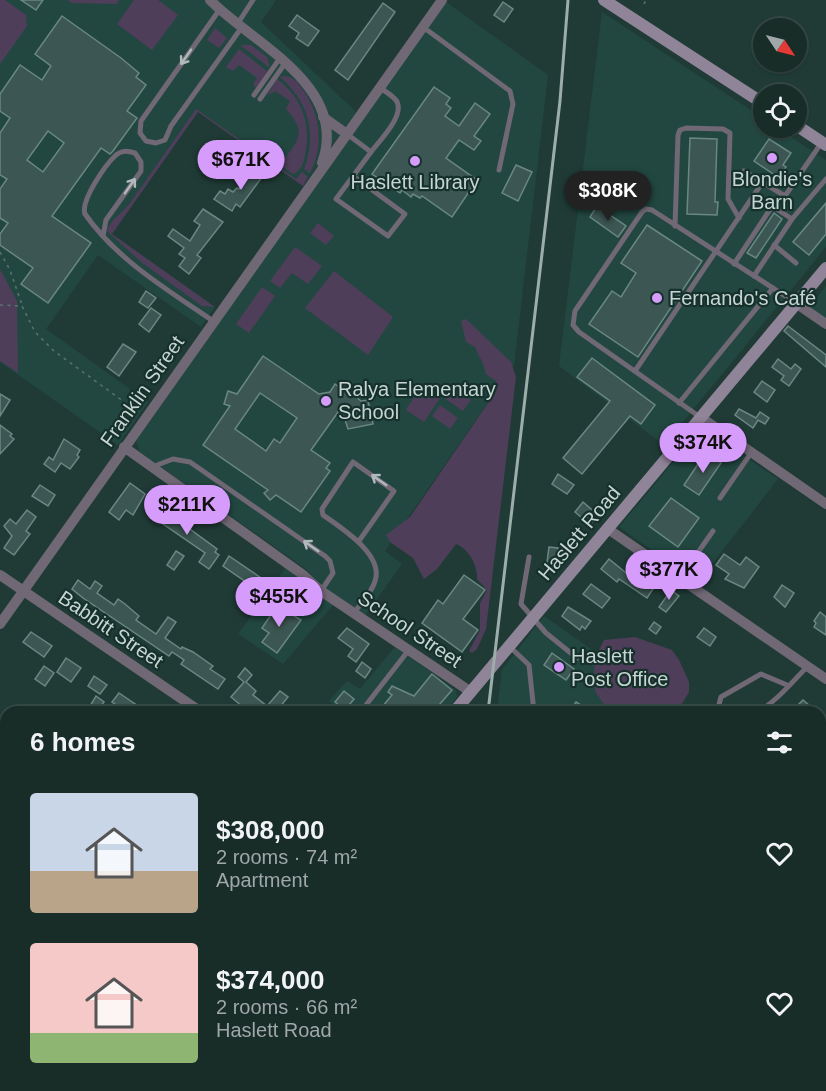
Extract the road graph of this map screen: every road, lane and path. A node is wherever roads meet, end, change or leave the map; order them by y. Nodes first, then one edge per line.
1 (210, 0) edge
2 (253, 0) edge
3 (442, 0) edge
4 (646, 0) edge
5 (607, 2) edge
6 (644, 4) dead end
7 (220, 9) junction
8 (240, 25) junction
9 (423, 27) junction
10 (283, 60) junction
11 (380, 88) junction
12 (254, 94) dead end
13 (753, 97) edge
14 (260, 99) dead end
15 (323, 117) junction
16 (807, 132) edge
17 (347, 134) junction
18 (824, 144) edge
19 (371, 152) junction
20 (499, 170) dead end
21 (744, 171) dead end
22 (353, 176) junction
23 (314, 179) junction
24 (826, 179) edge
25 (762, 183) junction
26 (739, 218) junction
27 (792, 219) junction
28 (675, 226) junction
29 (103, 237) junction
30 (774, 245) junction
31 (0, 252) edge
32 (716, 252) junction
33 (796, 263) dead end
34 (734, 264) junction
35 (826, 268) edge
36 (754, 276) junction
37 (773, 288) junction
38 (797, 304) junction
39 (0, 305) edge
40 (22, 306) junction
41 (213, 321) junction
42 (826, 324) edge
43 (634, 371) junction
44 (679, 403) junction
45 (146, 417) junction
46 (702, 418) junction
47 (124, 447) junction
48 (751, 453) junction
49 (152, 467) junction
50 (720, 498) dead end
51 (826, 504) edge
52 (608, 529) junction
53 (713, 531) dead end
54 (359, 541) junction
55 (529, 557) dead end
56 (0, 575) edge
57 (680, 578) junction
58 (24, 591) junction
59 (321, 591) junction
60 (354, 613) junction
61 (533, 618) junction
62 (0, 624) edge
63 (510, 647) junction
64 (408, 651) junction
65 (577, 658) dead end
66 (808, 666) junction
67 (826, 679) edge
68 (788, 685) junction
69 (471, 693) junction
70 (192, 706) edge
71 (366, 706) edge
72 (459, 706) edge
73 (533, 706) edge
74 (719, 706) edge
75 (767, 706) edge

1 - 7 street, Franklin Street
2 - 8 lane
3 - 9 street, Franklin Street
4 - 6 path
5 - 13 street
7 - 8 street, Franklin Street
7 -> 8 lane
8 - 10 street, Franklin Street
9 - 11 street, Franklin Street
9 - 20 lane
10 - 12 lane
10 - 14 lane
10 - 15 street, Franklin Street
11 - 17 street, Franklin Street
11 - 19 lane
15 - 17 street, Franklin Street
15 - 23 street, Franklin Street
16 - 18 street
17 - 19 lane
17 - 23 street, Franklin Street
18 - 25 lane
19 - 22 lane
21 - 25 lane
22 - 22 lane
23 - 41 street, Franklin Street
24 - 27 lane
25 - 26 lane
26 - 28 lane
26 - 32 lane
27 - 30 lane
27 - 34 lane
28 - 32 lane
28 - 43 lane
29 -> 29 lane
29 - 41 lane
30 - 33 lane
30 - 36 lane
31 - 40 path
32 - 34 lane
32 - 43 lane
34 - 36 lane
35 - 38 street, Haslett Road
36 - 37 lane
37 - 38 lane
37 - 44 lane
38 - 42 street
38 - 46 street, Haslett Road
39 - 40 path
40 - 45 path
41 - 45 street, Franklin Street
43 - 44 lane
44 - 46 lane
45 - 47 street, Franklin Street
46 - 48 street
46 - 52 street, Haslett Road
47 - 49 street, School Street
47 - 58 street, Franklin Street
48 - 50 lane
48 - 51 street
49 - 59 street, School Street
59 -> 49 lane
52 - 57 street
52 - 61 street, Haslett Road
53 - 57 lane
54 -> 54 lane
54 - 60 lane
55 - 61 lane
56 - 58 street, Babbitt Street
57 - 66 street
58 - 62 street, Franklin Street
58 - 70 street, Babbitt Street
59 - 60 street, School Street
60 - 64 street, School Street
61 - 63 street, Haslett Road
61 - 65 lane
63 - 69 street, Haslett Road
63 - 73 lane
64 - 69 street, School Street
64 - 71 lane
66 - 67 street
66 - 68 lane
68 - 74 lane
68 - 75 lane
69 - 72 street, Haslett Road

